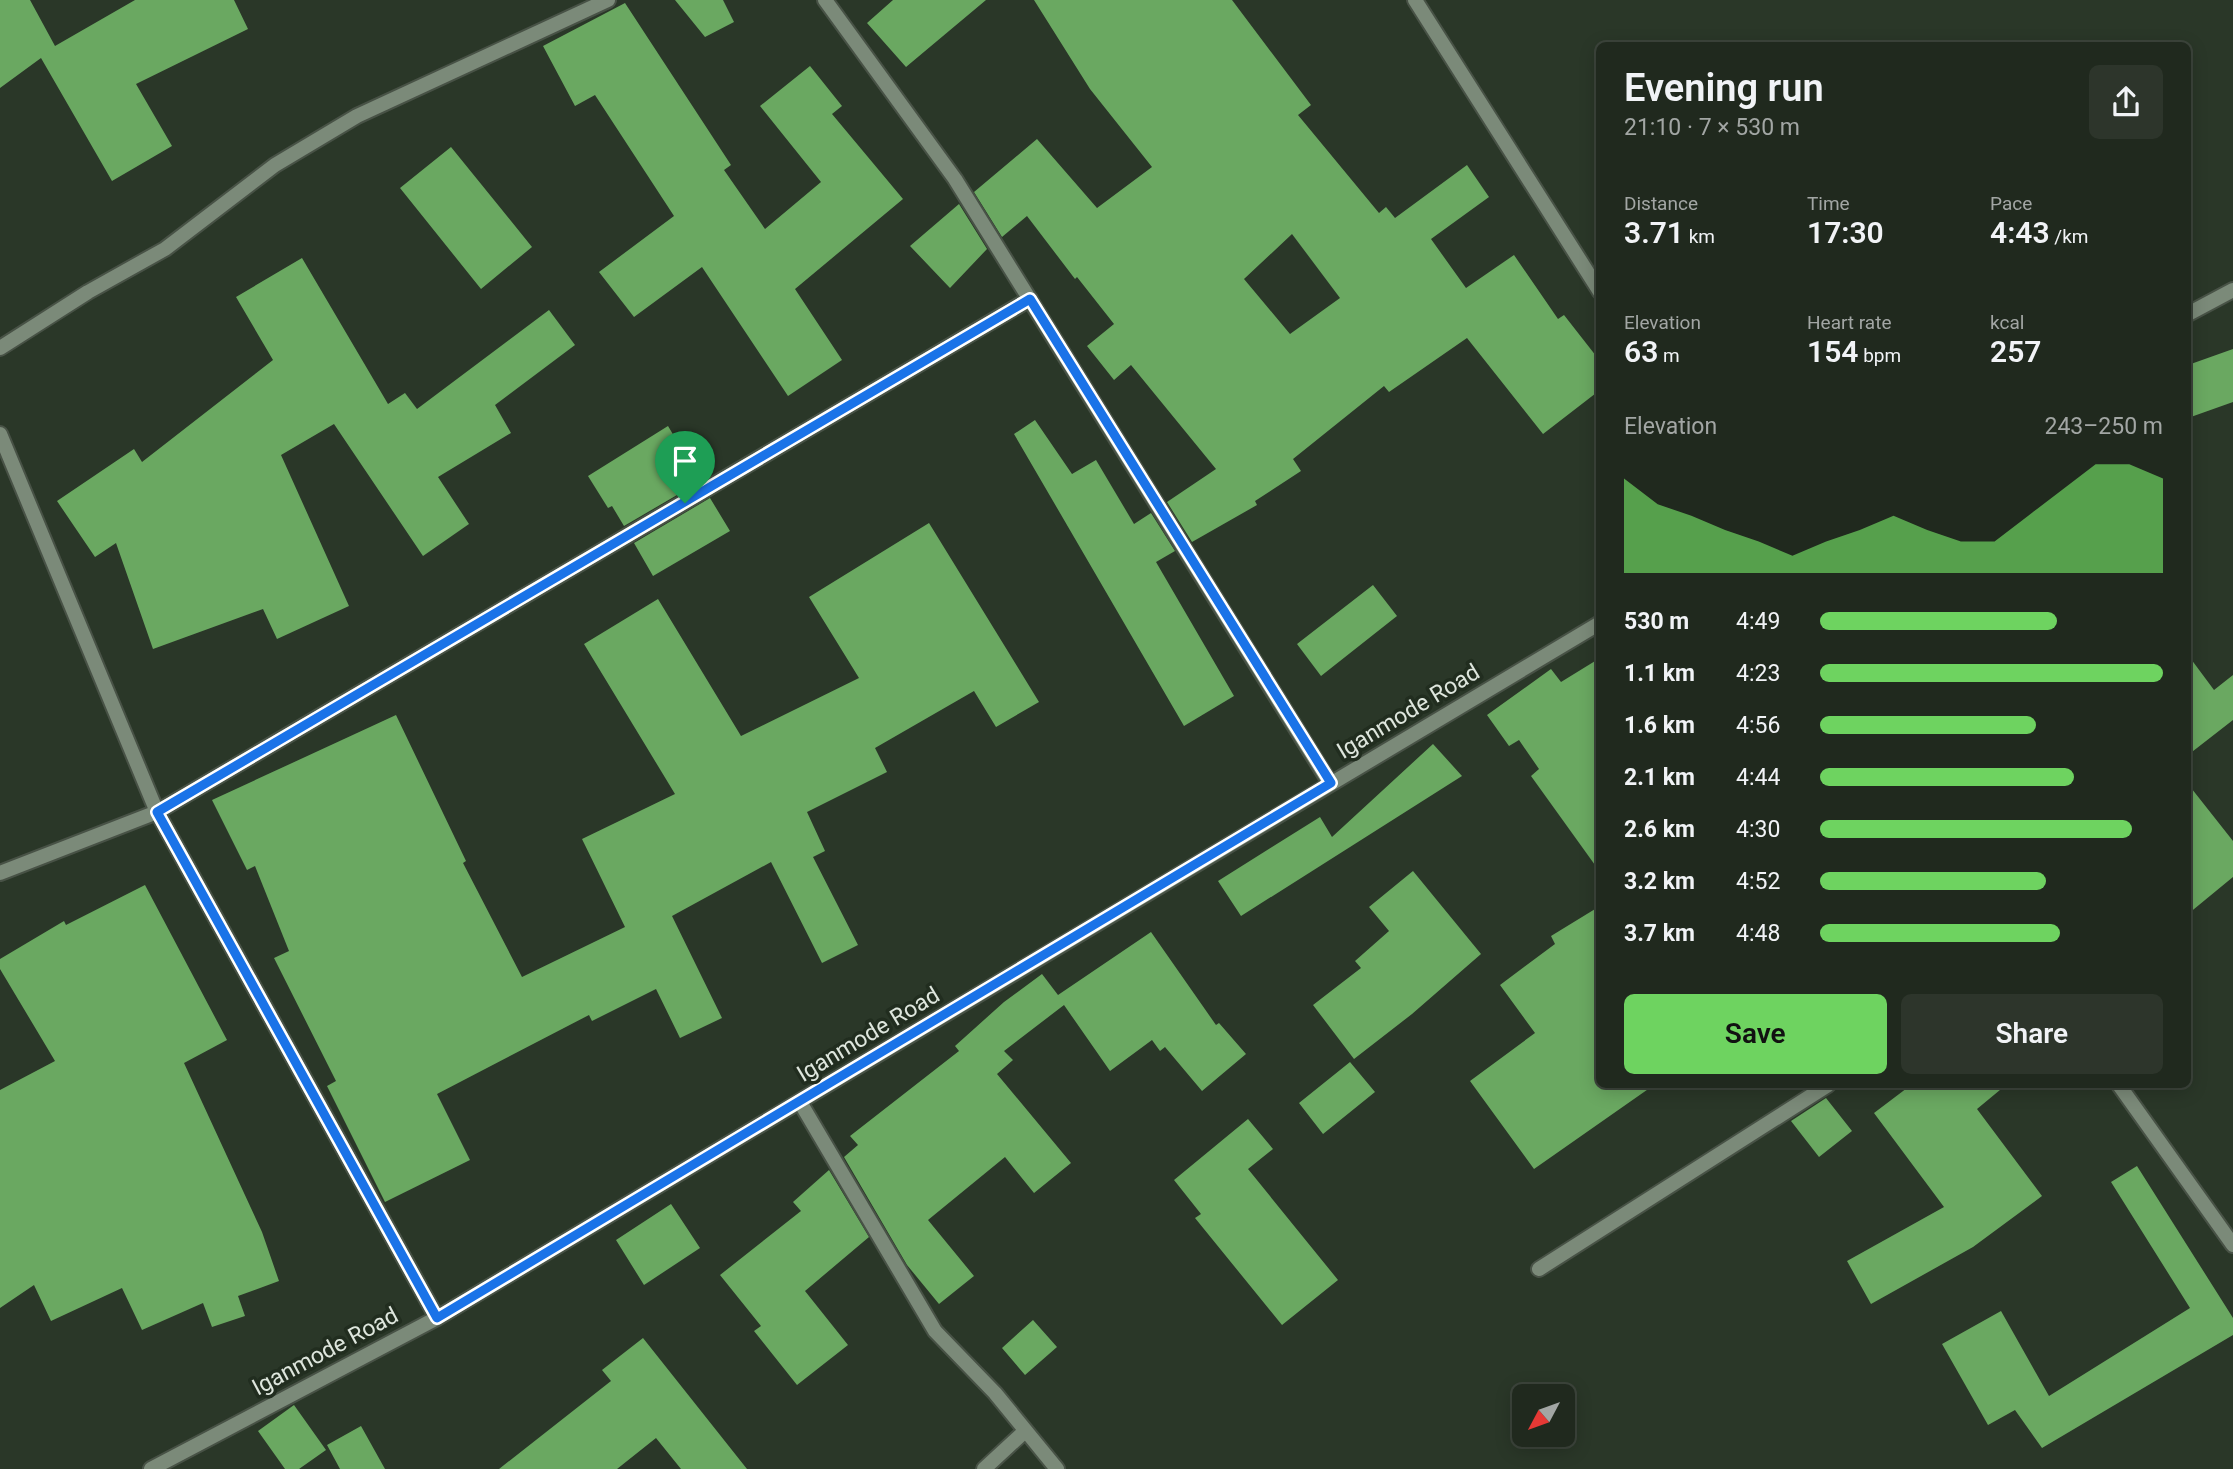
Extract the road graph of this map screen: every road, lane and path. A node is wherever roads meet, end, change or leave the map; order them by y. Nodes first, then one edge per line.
1 (608, 0) edge
2 (825, 0) edge
3 (1415, 0) edge
4 (1596, 286) edge
5 (2233, 290) edge
6 (1030, 299) junction
7 (2191, 312) edge
8 (0, 348) edge
9 (0, 434) edge
10 (1596, 625) edge
11 (1331, 783) junction
12 (157, 812) junction
13 (0, 873) edge
14 (1823, 1088) edge
15 (2121, 1088) edge
16 (800, 1102) junction
17 (2233, 1245) edge
18 (1539, 1269) dead end
19 (437, 1318) junction
20 (1025, 1432) junction
21 (151, 1469) edge
22 (984, 1469) edge
23 (1057, 1469) edge

1 - 8 street
2 - 6 street
3 - 4 street
5 - 7 street
6 - 11 street
6 - 12 street
9 - 12 street
10 - 11 street, Iganmode Road
11 - 16 street, Iganmode Road
12 - 13 street
12 - 19 street
14 - 18 street
15 - 17 street
16 - 19 street, Iganmode Road
16 - 20 street
19 - 21 street, Iganmode Road
20 - 22 street
20 - 23 street

